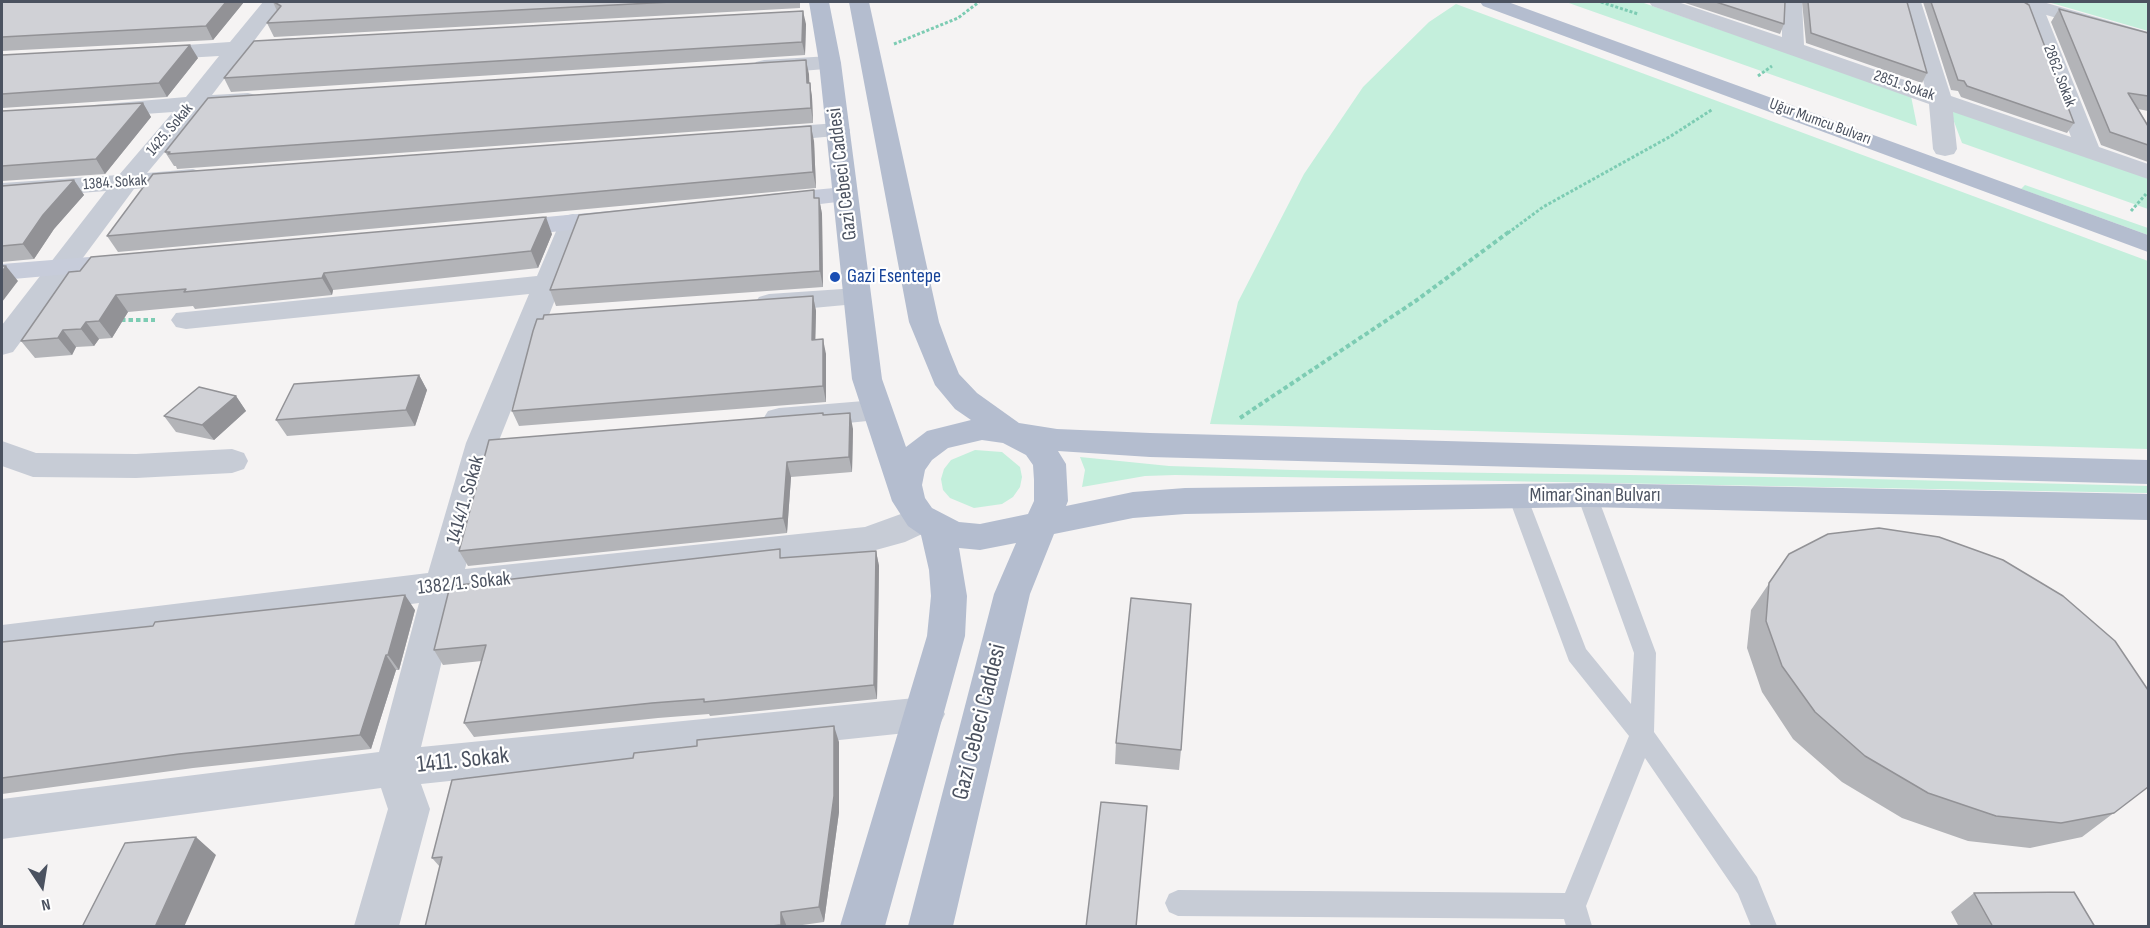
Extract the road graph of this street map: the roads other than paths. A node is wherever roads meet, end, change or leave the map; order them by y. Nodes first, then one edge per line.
1 (273, 2) edge
2 (859, 2) edge
3 (1490, 2) edge
4 (1534, 2) edge
5 (1792, 2) edge
6 (1911, 2) edge
7 (2029, 2) edge
8 (1672, 4) edge
9 (812, 11) edge
10 (2148, 39) edge
11 (308, 44) edge
12 (237, 48) junction
13 (1793, 48) junction
14 (131, 53) edge
15 (830, 63) junction
16 (747, 68) edge
17 (275, 99) edge
18 (1940, 99) junction
19 (193, 104) junction
20 (85, 111) edge
21 (838, 130) junction
22 (743, 136) edge
23 (1945, 149) junction
24 (2088, 150) junction
25 (2148, 172) edge
26 (221, 175) edge
27 (126, 182) junction
28 (2, 191) edge
29 (845, 195) junction
30 (751, 204) edge
31 (644, 215) edge
32 (2134, 215) road end
33 (573, 222) junction
34 (480, 231) edge
35 (2148, 244) edge
36 (153, 260) edge
37 (59, 268) junction
38 (2, 272) edge
39 (549, 283) junction
40 (857, 297) junction
41 (738, 305) edge
42 (186, 320) road end
43 (2, 345) edge
44 (876, 411) junction
45 (745, 421) edge
46 (1012, 434) junction
47 (518, 440) edge
48 (482, 443) junction
49 (2, 453) edge
50 (232, 461) dead end
51 (2148, 472) edge
52 (905, 485) junction
53 (1518, 495) junction
54 (1587, 495) junction
55 (2148, 507) edge
56 (1043, 522) junction
57 (930, 523) junction
58 (442, 586) junction
59 (2, 640) edge
60 (925, 714) junction
61 (1642, 734) junction
62 (395, 768) junction
63 (2, 819) edge
64 (1178, 903) dead end
65 (1576, 916) edge
66 (377, 927) edge
67 (862, 927) edge
68 (930, 927) edge
69 (1764, 927) edge

1 - 12 street, 1425. Sokak
2 - 46 main road
3 - 35 main road, Uğur Mumcu Bulvarı
4 - 23 main road, Uğur Mumcu Bulvarı
5 - 13 street
6 - 18 street
7 - 10 street
7 - 24 street, 2862. Sokak
8 - 13 street, 2851. Sokak
9 - 15 main road, Gazi Cebeci Caddesi
11 - 12 street
12 - 14 street
12 - 19 street, 1425. Sokak
13 - 18 street, 2851. Sokak
15 - 16 street
15 - 21 main road, Gazi Cebeci Caddesi
17 - 19 street
18 - 23 street
18 - 24 street, 2851. Sokak
19 - 20 street
19 - 27 street, 1425. Sokak
21 - 22 street
21 - 29 main road, Gazi Cebeci Caddesi
23 - 32 main road, Uğur Mumcu Bulvarı
24 - 25 street, 2851. Sokak
26 - 27 street, 1384. Sokak
27 - 28 street, 1384. Sokak
27 - 37 street, 1425. Sokak
29 - 30 main road
29 - 40 main road, Gazi Cebeci Caddesi
31 - 33 main road
33 - 34 main road
33 - 39 street, 1414/1. Sokak
36 - 37 main road
37 - 38 main road
37 - 43 street, 1425. Sokak
39 - 42 street
39 - 48 street, 1414/1. Sokak
40 - 41 street
40 - 44 main road, Gazi Cebeci Caddesi
44 - 45 street
44 - 52 main road, Gazi Cebeci Caddesi
46 - 51 main road
46 - 52 main road
46 - 56 main road
47 - 48 street
48 - 58 street, 1414/1. Sokak
49 - 50 street
52 - 57 main road
53 - 54 main road, Mimar Sinan Bulvarı
53 - 56 main road, Mimar Sinan Bulvarı
53 - 61 lane
54 - 55 main road, Mimar Sinan Bulvarı
54 - 61 lane
56 - 57 main road
56 - 68 main road, Gazi Cebeci Caddesi
57 - 58 street, 1382/1. Sokak
57 - 60 main road
58 - 59 street, 1382/1. Sokak
58 - 62 street, 1414/1. Sokak
60 - 62 street, 1411. Sokak
60 - 67 main road
61 - 65 lane
61 - 69 lane
62 - 63 street, 1411. Sokak
62 - 66 street
64 - 65 lane

